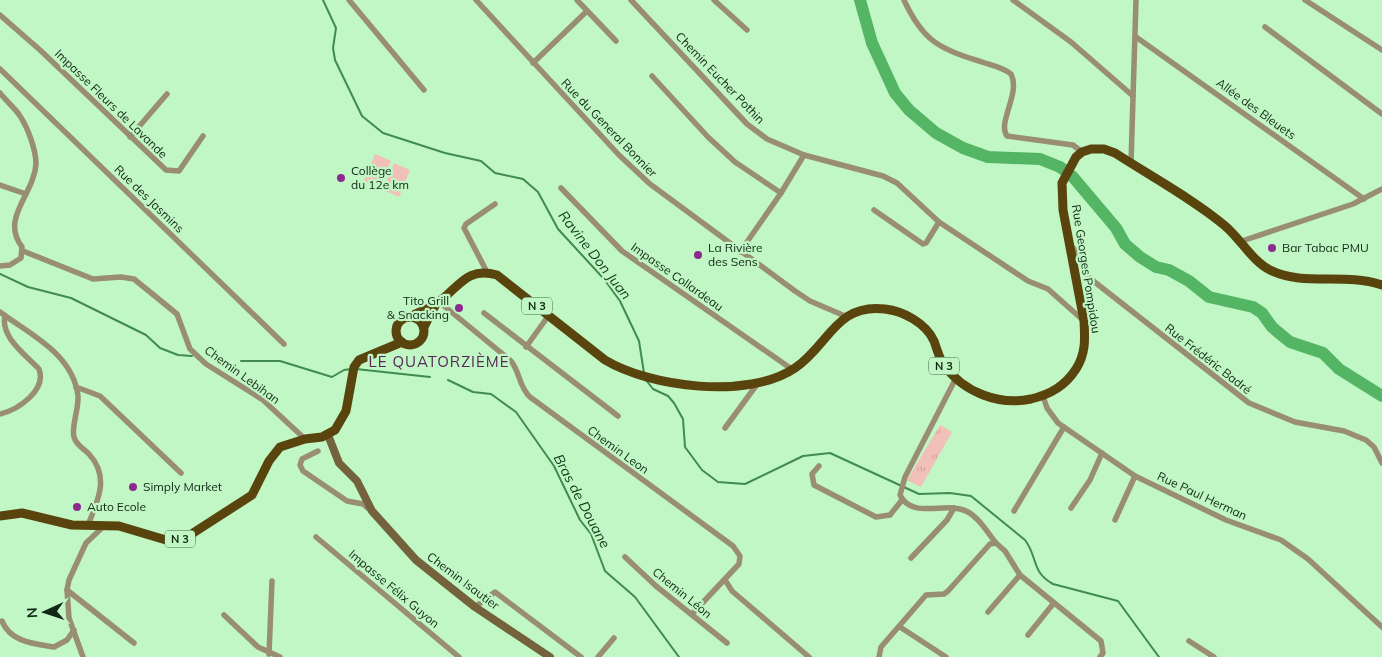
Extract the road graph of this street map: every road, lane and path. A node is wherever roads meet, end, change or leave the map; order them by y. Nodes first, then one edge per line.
1 (349, 0) edge
2 (476, 0) edge
3 (577, 0) edge
4 (631, 0) edge
5 (714, 0) edge
6 (904, 0) edge
7 (1013, 0) edge
8 (1136, 0) edge
9 (1305, 0) edge
10 (587, 11) junction
11 (0, 15) edge
12 (1265, 27) dead end
13 (746, 30) dead end
14 (1136, 37) junction
15 (616, 41) dead end
16 (1382, 50) edge
17 (533, 63) junction
18 (0, 69) edge
19 (652, 76) dead end
20 (424, 90) dead end
21 (0, 93) edge
22 (166, 94) dead end
23 (1133, 96) junction
24 (1382, 114) edge
25 (130, 136) junction
26 (203, 136) dead end
27 (1079, 154) junction
28 (804, 155) junction
29 (1130, 163) junction
30 (0, 185) edge
31 (561, 188) dead end
32 (1382, 189) edge
33 (782, 193) junction
34 (26, 194) junction
35 (1364, 199) junction
36 (495, 204) dead end
37 (874, 210) dead end
38 (939, 222) junction
39 (1242, 241) junction
40 (1071, 245) junction
41 (23, 251) junction
42 (740, 252) junction
43 (0, 266) edge
44 (487, 272) junction
45 (1382, 285) edge
46 (437, 303) junction
47 (484, 313) dead end
48 (3, 314) edge
49 (549, 315) junction
50 (411, 316) junction
51 (845, 316) junction
52 (1084, 321) junction
53 (424, 327) junction
54 (399, 339) junction
55 (284, 344) dead end
56 (526, 346) junction
57 (793, 370) junction
58 (956, 378) junction
59 (759, 382) junction
60 (76, 387) junction
61 (1043, 396) junction
62 (0, 414) edge
63 (618, 416) dead end
64 (1064, 427) junction
65 (725, 428) dead end
66 (328, 435) junction
67 (305, 439) junction
68 (318, 451) dead end
69 (1102, 453) junction
70 (1382, 463) edge
71 (819, 466) dead end
72 (181, 473) dead end
73 (1135, 476) junction
74 (902, 500) junction
75 (954, 508) junction
76 (1071, 508) dead end
77 (372, 511) junction
78 (1014, 511) dead end
79 (0, 516) edge
80 (1115, 520) dead end
81 (88, 525) junction
82 (104, 526) junction
83 (316, 537) dead end
84 (996, 543) junction
85 (626, 557) dead end
86 (911, 558) dead end
87 (1020, 576) junction
88 (726, 580) junction
89 (272, 581) dead end
90 (67, 590) junction
91 (1053, 604) junction
92 (475, 607) junction
93 (988, 612) dead end
94 (692, 614) junction
95 (224, 615) dead end
96 (2, 621) dead end
97 (900, 626) junction
98 (1382, 627) edge
99 (74, 630) junction
100 (1028, 635) dead end
101 (614, 638) dead end
102 (1189, 641) dead end
103 (134, 643) dead end
104 (727, 643) dead end
105 (269, 654) junction
106 (84, 657) edge
107 (280, 657) edge
108 (459, 657) edge
109 (550, 657) edge
110 (582, 657) edge
111 (598, 657) edge
112 (809, 657) edge
113 (879, 657) edge
114 (946, 657) edge
115 (1100, 657) edge
116 (1214, 657) edge

1 - 20 street
2 - 17 street, Rue du General Bonnier
3 - 10 street
4 - 28 street, Chemin Eucher Pothin
5 - 13 street
6 - 27 street
7 - 23 street
8 - 14 street
9 - 16 street
10 - 15 street
10 - 17 street
11 - 25 street, Impasse Fleurs de Lavande
12 - 24 street
14 - 23 street
14 - 35 street, Allée des Bleuets
17 - 42 street, Rue du General Bonnier
18 - 55 street, Rue des Jasmins
19 - 33 street
21 - 34 street
22 - 25 street
23 - 29 street
25 - 26 street, Impasse Fleurs de Lavande
27 - 29 main road
27 - 40 main road, Rue Georges Pompidou / N 3
28 - 33 street
28 - 38 street, Chemin Eucher Pothin
29 - 39 main road
30 - 34 street
31 - 57 street, Impasse Collardeau
32 - 35 street
33 - 42 street
34 - 41 street
35 - 39 street
36 - 44 street
37 - 38 street
38 - 52 street, Chemin Eucher Pothin
39 - 45 main road
40 - 52 main road, Rue Georges Pompidou / N 3
40 - 70 street, Rue Frédéric Badré
41 - 43 street
41 - 67 street, Chemin Lebihan
42 - 51 street, Rue du General Bonnier
44 - 46 main road
44 - 49 main road, Rue Georges Pompidou / N 3
46 - 50 main road
46 - 53 main road
46 - 88 street, Chemin Leon
47 - 56 street
48 - 60 street
48 - 62 street
49 - 56 street
49 - 59 main road, Rue Georges Pompidou / N 3
50 - 53 main road
50 - 54 main road
51 - 57 main road, Rue Georges Pompidou / N 3
51 - 58 main road, Rue Georges Pompidou / N 3
52 - 61 main road, Rue Georges Pompidou / N 3
53 - 54 main road
54 - 66 main road
56 - 63 street
57 - 59 main road, Rue Georges Pompidou / N 3
58 - 61 main road, Rue Georges Pompidou / N 3
58 - 74 street
59 - 65 street
60 - 72 street
60 - 81 street
61 - 64 street, Rue Paul Herman
64 - 69 street, Rue Paul Herman
64 - 78 street
66 - 67 main road, N 3
66 - 77 main road, Chemin Isautier
67 - 82 main road, N 3
68 - 77 street, Chemin Isautier
69 - 73 street, Rue Paul Herman
69 - 76 street
71 - 74 street
73 - 80 street
73 - 98 street, Rue Paul Herman
74 - 75 street
75 - 84 street
75 - 86 street
77 - 92 main road, Chemin Isautier
79 - 81 main road, N 3
81 - 82 main road, N 3
82 - 90 street
83 - 108 street, Impasse Félix Guyon
84 - 87 street
84 - 97 street
85 - 94 street, Chemin Léon
87 - 91 street
87 - 93 street
88 - 94 street, Chemin Leon
88 - 112 street
89 - 105 street
90 - 99 street
90 - 103 street
91 - 100 street
91 - 115 street
92 - 109 main road, Chemin Isautier
92 - 110 street
94 - 104 street, Chemin Léon
95 - 105 street
96 - 99 street
97 - 113 street
97 - 114 street
99 - 106 street
101 - 111 street
102 - 116 street
105 - 107 street

